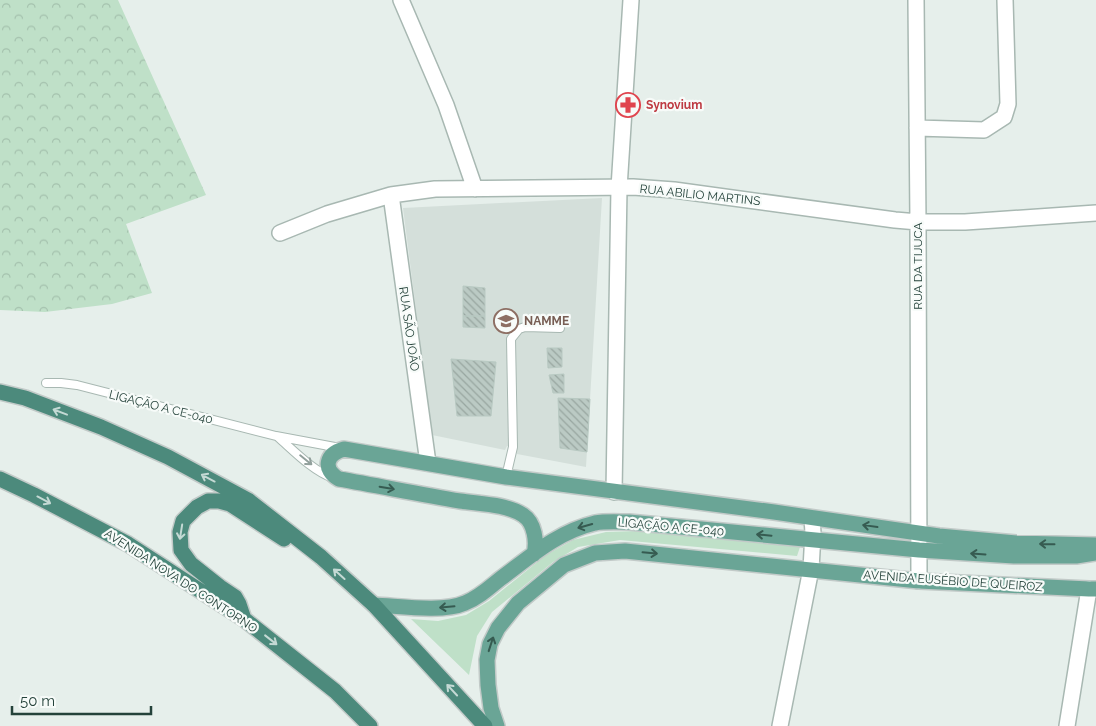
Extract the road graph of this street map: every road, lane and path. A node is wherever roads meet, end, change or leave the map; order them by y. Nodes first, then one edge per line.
1 (401, 0) edge
2 (631, 0) edge
3 (916, 0) edge
4 (1005, 0) edge
5 (917, 128) junction
6 (619, 188) junction
7 (475, 189) junction
8 (391, 195) junction
9 (1096, 213) edge
10 (918, 222) junction
11 (280, 233) dead end
12 (560, 328) dead end
13 (46, 384) dead end
14 (0, 392) edge
15 (276, 436) junction
16 (344, 449) junction
17 (428, 463) junction
18 (506, 477) junction
19 (0, 479) edge
20 (339, 479) junction
21 (614, 492) junction
22 (812, 518) junction
23 (918, 533) junction
24 (813, 540) junction
25 (1096, 545) edge
26 (919, 550) junction
27 (1096, 553) edge
28 (534, 554) junction
29 (321, 557) junction
30 (811, 569) junction
31 (919, 581) junction
32 (1092, 589) edge
33 (374, 605) junction
34 (244, 619) junction
35 (370, 726) edge
36 (485, 726) edge
37 (497, 726) edge
38 (780, 726) edge
39 (1067, 726) edge

1 - 7 street
2 - 6 street
3 - 5 street, RUA DA TIJUCA
4 - 5 street
5 - 10 street, RUA DA TIJUCA
6 - 7 street, RUA ABILIO MARTINS
6 - 10 street, RUA ABILIO MARTINS
6 - 21 street
7 - 8 street, RUA ABILIO MARTINS
8 - 11 street, RUA ABILIO MARTINS
8 - 17 street, RUA SÃO JOÃO
9 - 10 street, RUA ABILIO MARTINS
10 - 23 street, RUA DA TIJUCA
12 - 18 lane
13 - 15 lane, LIGAÇÃO A CE-040
29 -> 14 highway
15 - 16 lane, LIGAÇÃO A CE-040
15 -> 20 lane, LIGAÇÃO A CE-040
16 - 17 main road
16 - 20 main road
17 - 18 main road
18 - 21 main road
19 -> 34 highway, AVENIDA NOVA DO CONTORNO
20 -> 28 main road
21 - 22 main road
23 -> 22 main road
22 - 24 street
25 -> 23 main road
23 - 26 street, RUA DA TIJUCA
24 - 26 main road
24 -> 28 main road, LIGAÇÃO A CE-040
24 - 30 street
27 -> 26 main road
26 - 31 street, RUA DA TIJUCA
28 -> 33 main road, LIGAÇÃO A CE-040
33 -> 29 highway
29 -> 34 highway
30 - 31 main road, AVENIDA EUSÉBIO DE QUEIROZ
37 -> 30 main road, AVENIDA EUSÉBIO DE QUEIROZ
30 - 38 street
31 - 32 main road, AVENIDA EUSÉBIO DE QUEIROZ
32 - 39 street
36 -> 33 highway
34 -> 35 highway, AVENIDA NOVA DO CONTORNO

